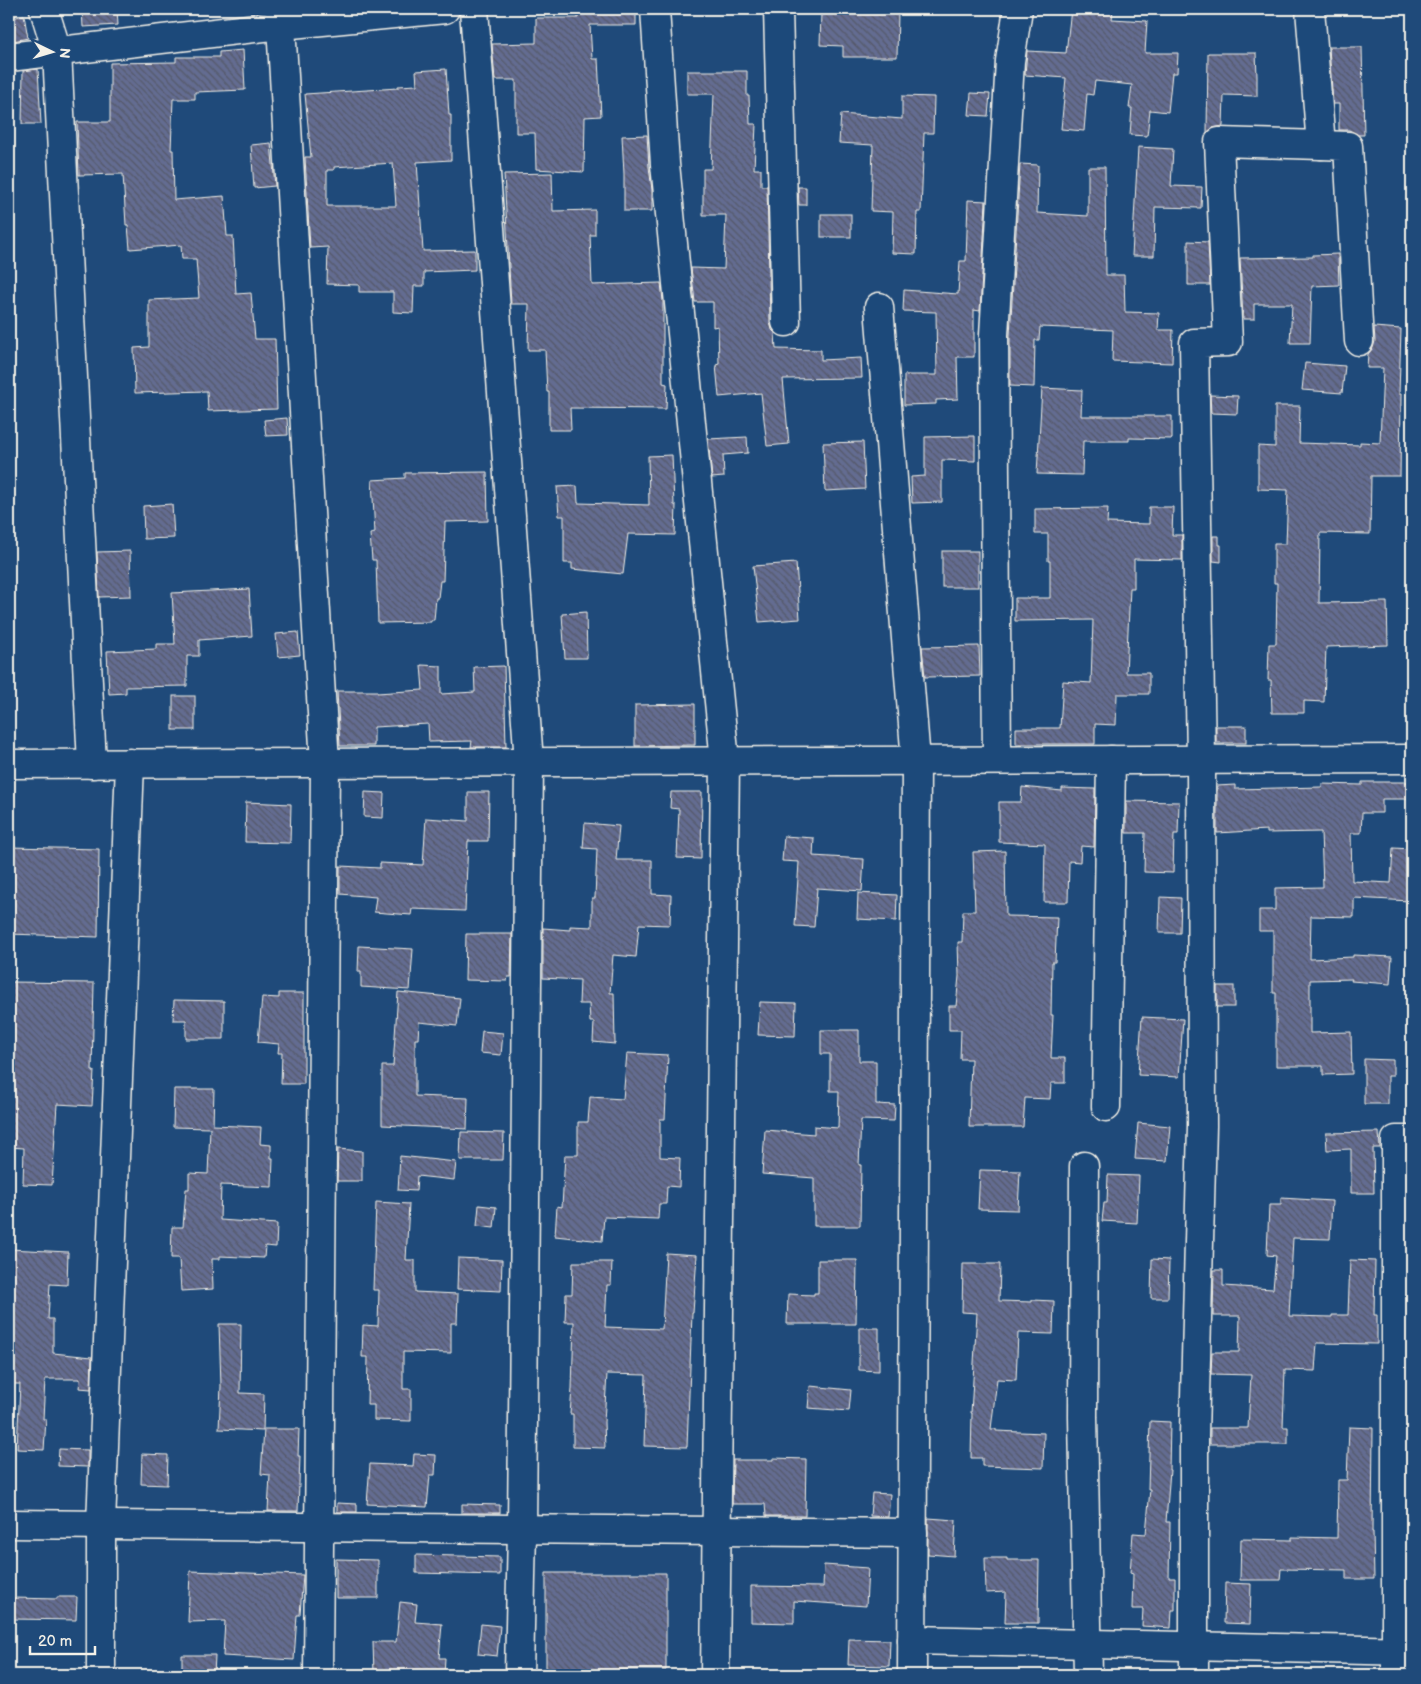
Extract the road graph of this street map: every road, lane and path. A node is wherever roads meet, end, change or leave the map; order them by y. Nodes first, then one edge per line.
1 (44, 9) edge
2 (445, 9) edge
3 (474, 9) edge
4 (655, 9) edge
5 (778, 9) edge
6 (1018, 9) edge
7 (1310, 9) edge
8 (281, 17) edge
9 (57, 51) junction
10 (9, 57) edge
11 (1321, 145) junction
12 (879, 307) dead end
13 (786, 322) dead end
14 (1359, 341) dead end
15 (1412, 759) edge
16 (997, 760) junction
17 (1111, 760) junction
18 (1201, 760) junction
19 (724, 761) junction
20 (916, 761) junction
21 (529, 762) junction
22 (325, 763) junction
23 (9, 764) edge
24 (92, 764) junction
25 (130, 764) junction
26 (1106, 1107) dead end
27 (1412, 1140) edge
28 (1084, 1166) dead end
29 (9, 1524) edge
30 (101, 1525) junction
31 (320, 1528) junction
32 (522, 1530) junction
33 (717, 1531) junction
34 (913, 1533) junction
35 (912, 1640) junction
36 (1088, 1644) junction
37 (1194, 1646) junction
38 (1401, 1659) edge
39 (101, 1675) edge
40 (318, 1675) edge
41 (519, 1675) edge
42 (715, 1675) edge
43 (912, 1675) edge
44 (1088, 1675) edge
45 (1194, 1675) edge

1 - 9 street
2 - 8 street
3 - 21 street
4 - 19 street
5 - 13 street
6 - 16 street
7 - 11 street
8 - 9 street
8 - 22 street
9 - 10 street
9 - 24 street
11 - 14 street
11 - 18 street
12 - 20 street
15 - 18 street
16 - 17 street
16 - 20 street
17 - 18 street
17 - 26 street
18 - 37 street
19 - 20 street
19 - 21 street
19 - 33 street
20 - 34 street
21 - 22 street
21 - 32 street
22 - 25 street
22 - 31 street
23 - 24 street
24 - 25 street
25 - 30 street
27 - 38 street
28 - 36 street
29 - 30 street
30 - 31 street
30 - 39 street
31 - 32 street
31 - 40 street
32 - 33 street
32 - 41 street
33 - 34 street
33 - 42 street
34 - 35 street
35 - 36 street
35 - 43 street
36 - 37 street
36 - 44 street
37 - 38 street
37 - 45 street

